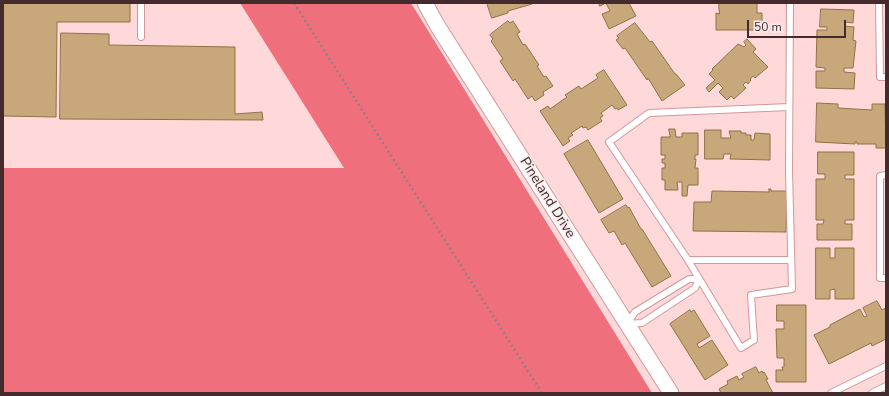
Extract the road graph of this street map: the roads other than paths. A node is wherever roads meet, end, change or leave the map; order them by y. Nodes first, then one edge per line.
1 (141, 3) edge
2 (425, 3) edge
3 (790, 3) edge
4 (879, 3) edge
5 (141, 36) dead end
6 (886, 77) edge
7 (789, 107) junction
8 (886, 176) edge
9 (688, 260) junction
10 (791, 260) junction
11 (886, 278) edge
12 (699, 279) junction
13 (627, 324) junction
14 (886, 366) edge
15 (886, 386) edge
16 (671, 393) edge
17 (831, 393) edge
18 (872, 393) edge

1 - 5 lane
2 - 13 street, Pineland Drive
3 - 7 lane
4 - 6 lane
7 - 9 lane
7 - 10 lane
8 - 11 lane
9 - 10 lane
9 - 12 lane
10 - 12 lane
12 - 13 lane
12 - 13 lane
13 - 16 street, Pineland Drive
14 - 17 lane
15 - 18 lane

